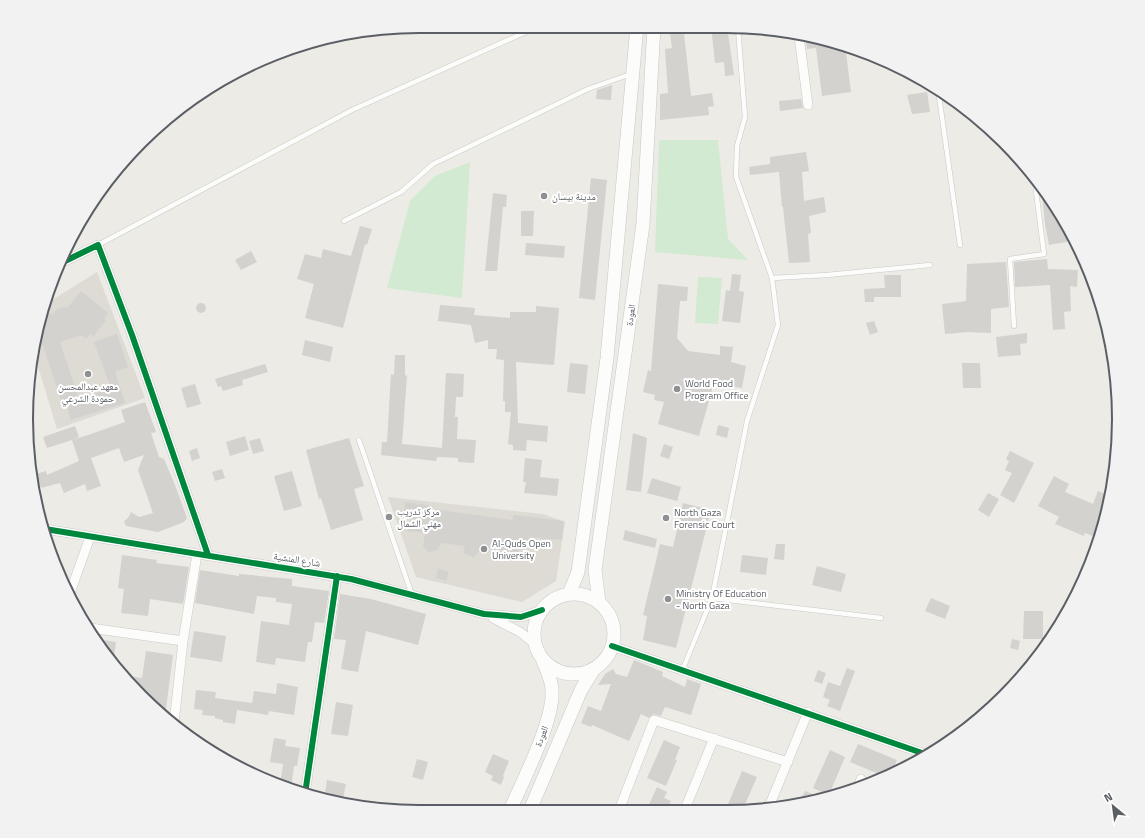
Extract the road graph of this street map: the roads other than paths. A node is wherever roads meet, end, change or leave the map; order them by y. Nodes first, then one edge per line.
1 (524, 33) edge
2 (637, 33) edge
3 (654, 33) edge
4 (738, 33) edge
5 (799, 40) edge
6 (634, 72) junction
7 (939, 98) edge
8 (808, 105) dead end
9 (1036, 189) edge
10 (344, 221) dead end
11 (98, 245) junction
12 (960, 245) dead end
13 (67, 260) edge
14 (930, 265) dead end
15 (772, 278) junction
16 (1014, 326) dead end
17 (360, 440) dead end
18 (49, 530) edge
19 (90, 537) junction
20 (197, 554) junction
21 (208, 555) junction
22 (337, 576) junction
23 (72, 588) edge
24 (569, 594) junction
25 (412, 595) junction
26 (712, 598) junction
27 (599, 602) junction
28 (542, 610) junction
29 (484, 614) junction
30 (881, 618) dead end
31 (95, 629) edge
32 (183, 640) junction
33 (535, 644) junction
34 (612, 646) junction
35 (542, 659) junction
36 (594, 669) junction
37 (682, 670) junction
38 (808, 712) junction
39 (175, 717) edge
40 (714, 738) junction
41 (920, 752) edge
42 (788, 762) junction
43 (306, 788) edge
44 (771, 802) edge
45 (512, 805) edge
46 (532, 805) edge
47 (621, 805) edge
48 (687, 805) edge

1 - 11 lane
2 - 6 main road, العودة
3 - 27 main road, العودة
4 - 15 lane
5 - 8 street
6 - 10 lane
6 - 24 main road, العودة
7 - 12 lane
9 - 16 lane
11 - 13 street
11 - 21 street
14 - 15 lane
15 - 26 lane
17 - 25 lane
18 - 19 street, شارع المنشية
19 - 20 street, شارع المنشية
19 - 23 street
20 - 21 street, شارع المنشية
20 - 32 street
21 - 22 street, شارع المنشية
22 - 25 street, شارع المنشية
22 - 43 street
24 - 27 main road
24 - 28 main road
25 - 29 street, شارع المنشية
26 - 30 lane
26 - 37 lane
27 - 34 main road
28 - 29 street, شارع المنشية
28 - 33 main road
29 - 33 street, شارع المنشية
31 - 32 street
32 - 39 street
33 - 35 main road
34 - 36 main road
34 - 37 street
35 - 36 main road
35 - 45 main road, العودة
36 - 46 main road, العودة
37 - 38 street
38 - 41 street
38 - 42 street
40 - 42 street
40 - 47 street
40 - 48 street
42 - 44 street

